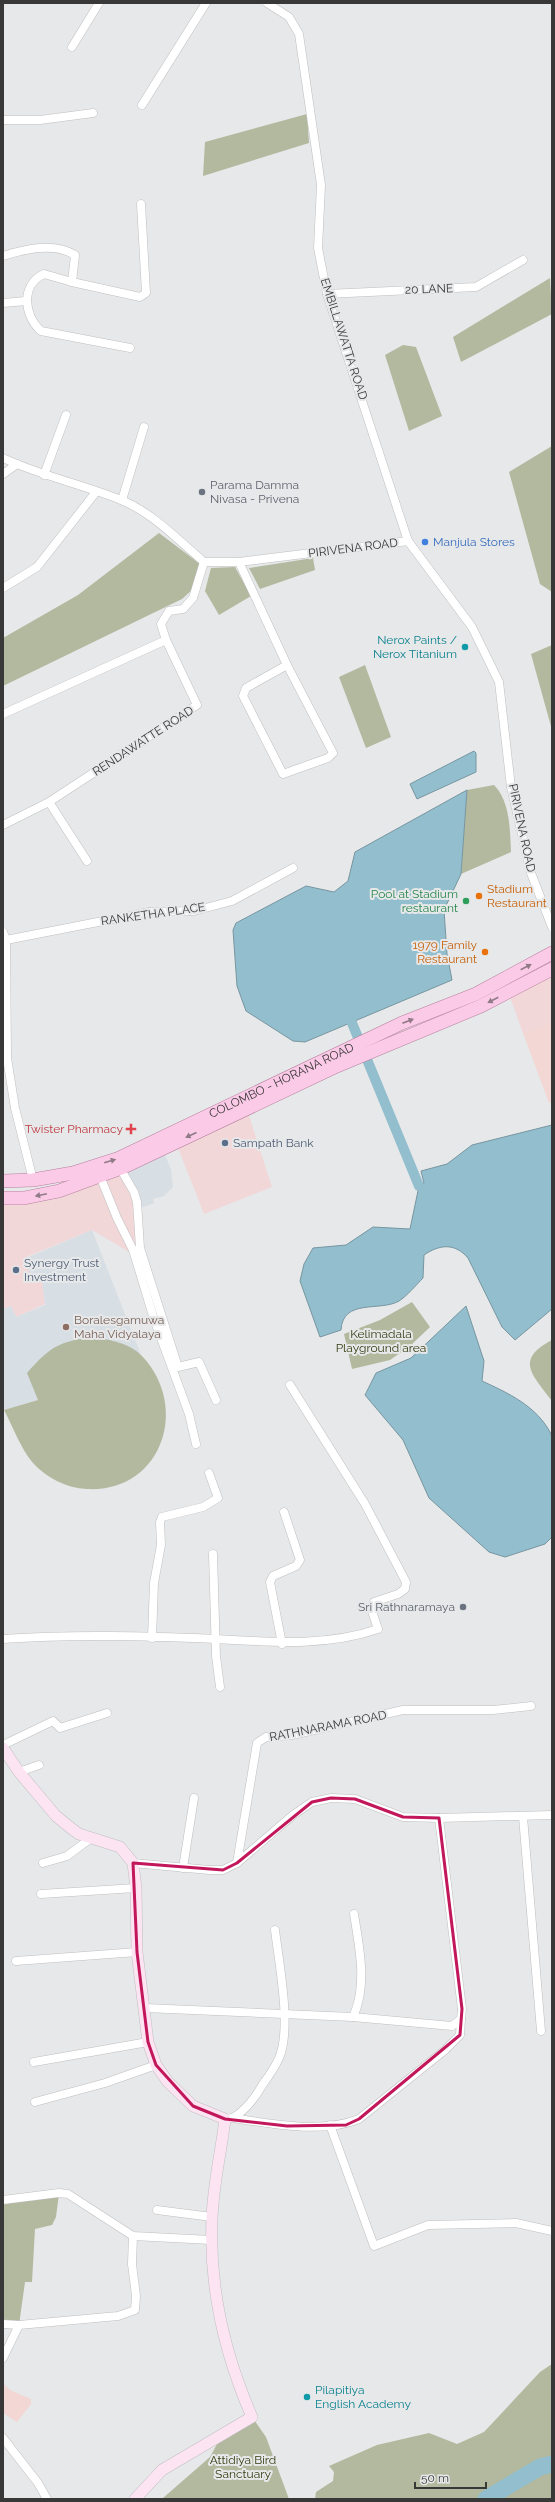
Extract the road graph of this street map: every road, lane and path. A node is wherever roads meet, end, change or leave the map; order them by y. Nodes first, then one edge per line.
1 (99, 3) edge
2 (206, 3) edge
3 (267, 3) edge
4 (72, 47) dead end
5 (142, 106) dead end
6 (93, 113) dead end
7 (3, 120) edge
8 (141, 204) dead end
9 (3, 256) edge
10 (523, 260) dead end
11 (72, 282) junction
12 (328, 294) junction
13 (26, 301) junction
14 (3, 303) edge
15 (130, 348) dead end
16 (66, 415) dead end
17 (144, 427) dead end
18 (3, 458) edge
19 (17, 464) junction
20 (3, 474) edge
21 (44, 475) junction
22 (96, 492) junction
23 (122, 500) junction
24 (408, 541) junction
25 (204, 562) junction
26 (239, 562) junction
27 (3, 588) edge
28 (166, 640) junction
29 (287, 665) junction
30 (3, 714) edge
31 (48, 802) junction
32 (3, 825) edge
33 (87, 861) dead end
34 (293, 868) dead end
35 (552, 927) edge
36 (5, 936) edge
37 (552, 953) edge
38 (552, 969) edge
39 (5, 1029) edge
40 (375, 1043) junction
41 (351, 1054) junction
42 (120, 1168) junction
43 (100, 1176) junction
44 (32, 1180) junction
45 (3, 1182) edge
46 (3, 1198) edge
47 (290, 1385) dead end
48 (216, 1400) dead end
49 (196, 1444) dead end
50 (209, 1473) dead end
51 (284, 1512) dead end
52 (213, 1554) dead end
53 (152, 1638) junction
54 (3, 1639) edge
55 (215, 1639) junction
56 (282, 1644) junction
57 (220, 1687) dead end
58 (531, 1706) dead end
59 (107, 1713) dead end
60 (4, 1751) edge
61 (40, 1765) dead end
62 (19, 1772) junction
63 (194, 1798) dead end
64 (552, 1815) edge
65 (523, 1817) junction
66 (439, 1818) junction
67 (91, 1838) junction
68 (133, 1863) junction
69 (237, 1863) junction
70 (43, 1864) dead end
71 (183, 1868) junction
72 (136, 1888) junction
73 (42, 1894) dead end
74 (354, 1914) dead end
75 (275, 1930) dead end
76 (137, 1952) junction
77 (16, 1961) dead end
78 (145, 2008) junction
79 (284, 2016) junction
80 (353, 2018) junction
81 (461, 2019) junction
82 (541, 2031) dead end
83 (148, 2042) junction
84 (34, 2062) dead end
85 (156, 2065) junction
86 (35, 2102) dead end
87 (229, 2119) junction
88 (330, 2125) junction
89 (3, 2200) edge
90 (157, 2210) dead end
91 (212, 2217) junction
92 (552, 2231) edge
93 (133, 2236) junction
94 (211, 2240) junction
95 (3, 2324) edge
96 (19, 2325) junction
97 (3, 2358) edge
98 (3, 2438) edge
99 (47, 2499) edge
100 (135, 2499) edge

1 - 4 street
2 - 5 street
3 - 12 street, EMBILLAWATTA ROAD
6 - 7 street
8 - 11 street
9 - 11 street
10 - 12 street, 20 LANE
11 - 13 street
12 - 24 street, EMBILLAWATTA ROAD
13 - 14 street
13 - 15 street
16 - 21 street
17 - 23 street
18 - 19 street
19 - 20 street
19 - 21 street
21 - 22 street
22 - 23 street
22 - 27 street
23 - 25 street
24 - 26 street, PIRIVENA ROAD
24 - 35 street, PIRIVENA ROAD
25 - 26 street, PIRIVENA ROAD
25 - 28 street, RENDAWATTE ROAD
26 - 29 street
28 - 30 street
28 - 31 street, RENDAWATTE ROAD
29 - 29 street
31 - 32 street, RENDAWATTE ROAD
31 - 33 street
34 - 36 street, RANKETHA PLACE
36 - 39 street
40 -> 37 main road, COLOMBO - HORANA ROAD
38 -> 40 main road, COLOMBO - HORANA ROAD
39 - 44 street
40 - 41 main road, COLOMBO - HORANA ROAD
41 -> 42 main road, COLOMBO - HORANA ROAD
44 -> 41 main road, COLOMBO - HORANA ROAD
42 - 43 main road, COLOMBO - HORANA ROAD
42 - 48 street
43 -> 46 main road, COLOMBO - HORANA ROAD
43 - 49 street
44 - 45 main road, COLOMBO - HORANA ROAD
47 - 56 street
50 - 53 street
51 - 56 street
52 - 55 street
53 - 54 street
53 - 55 street
55 - 56 street
55 - 57 street
58 - 69 street, RATHNARAMA ROAD
59 - 60 street
60 - 62 street
61 - 62 street
62 - 67 street
63 - 71 street
64 - 65 street
65 - 66 street
65 - 82 street
66 - 69 street
66 - 81 street
67 - 68 street
67 - 70 street
68 - 71 street
68 - 72 street
69 - 71 street
72 - 73 street
72 - 76 street
74 - 80 street
75 - 79 street
76 - 77 street
76 - 78 street
78 - 79 street
78 - 83 street
79 - 80 street
79 - 87 street
80 - 81 street
81 - 88 street
83 - 84 street
83 - 85 street
85 - 86 street
85 - 87 street
87 - 88 street
87 - 91 street
88 - 92 street
89 - 93 street
90 - 91 street
91 - 94 street
93 - 94 street
93 - 96 street
94 - 100 street
95 - 96 street
96 - 97 street
98 - 99 street

